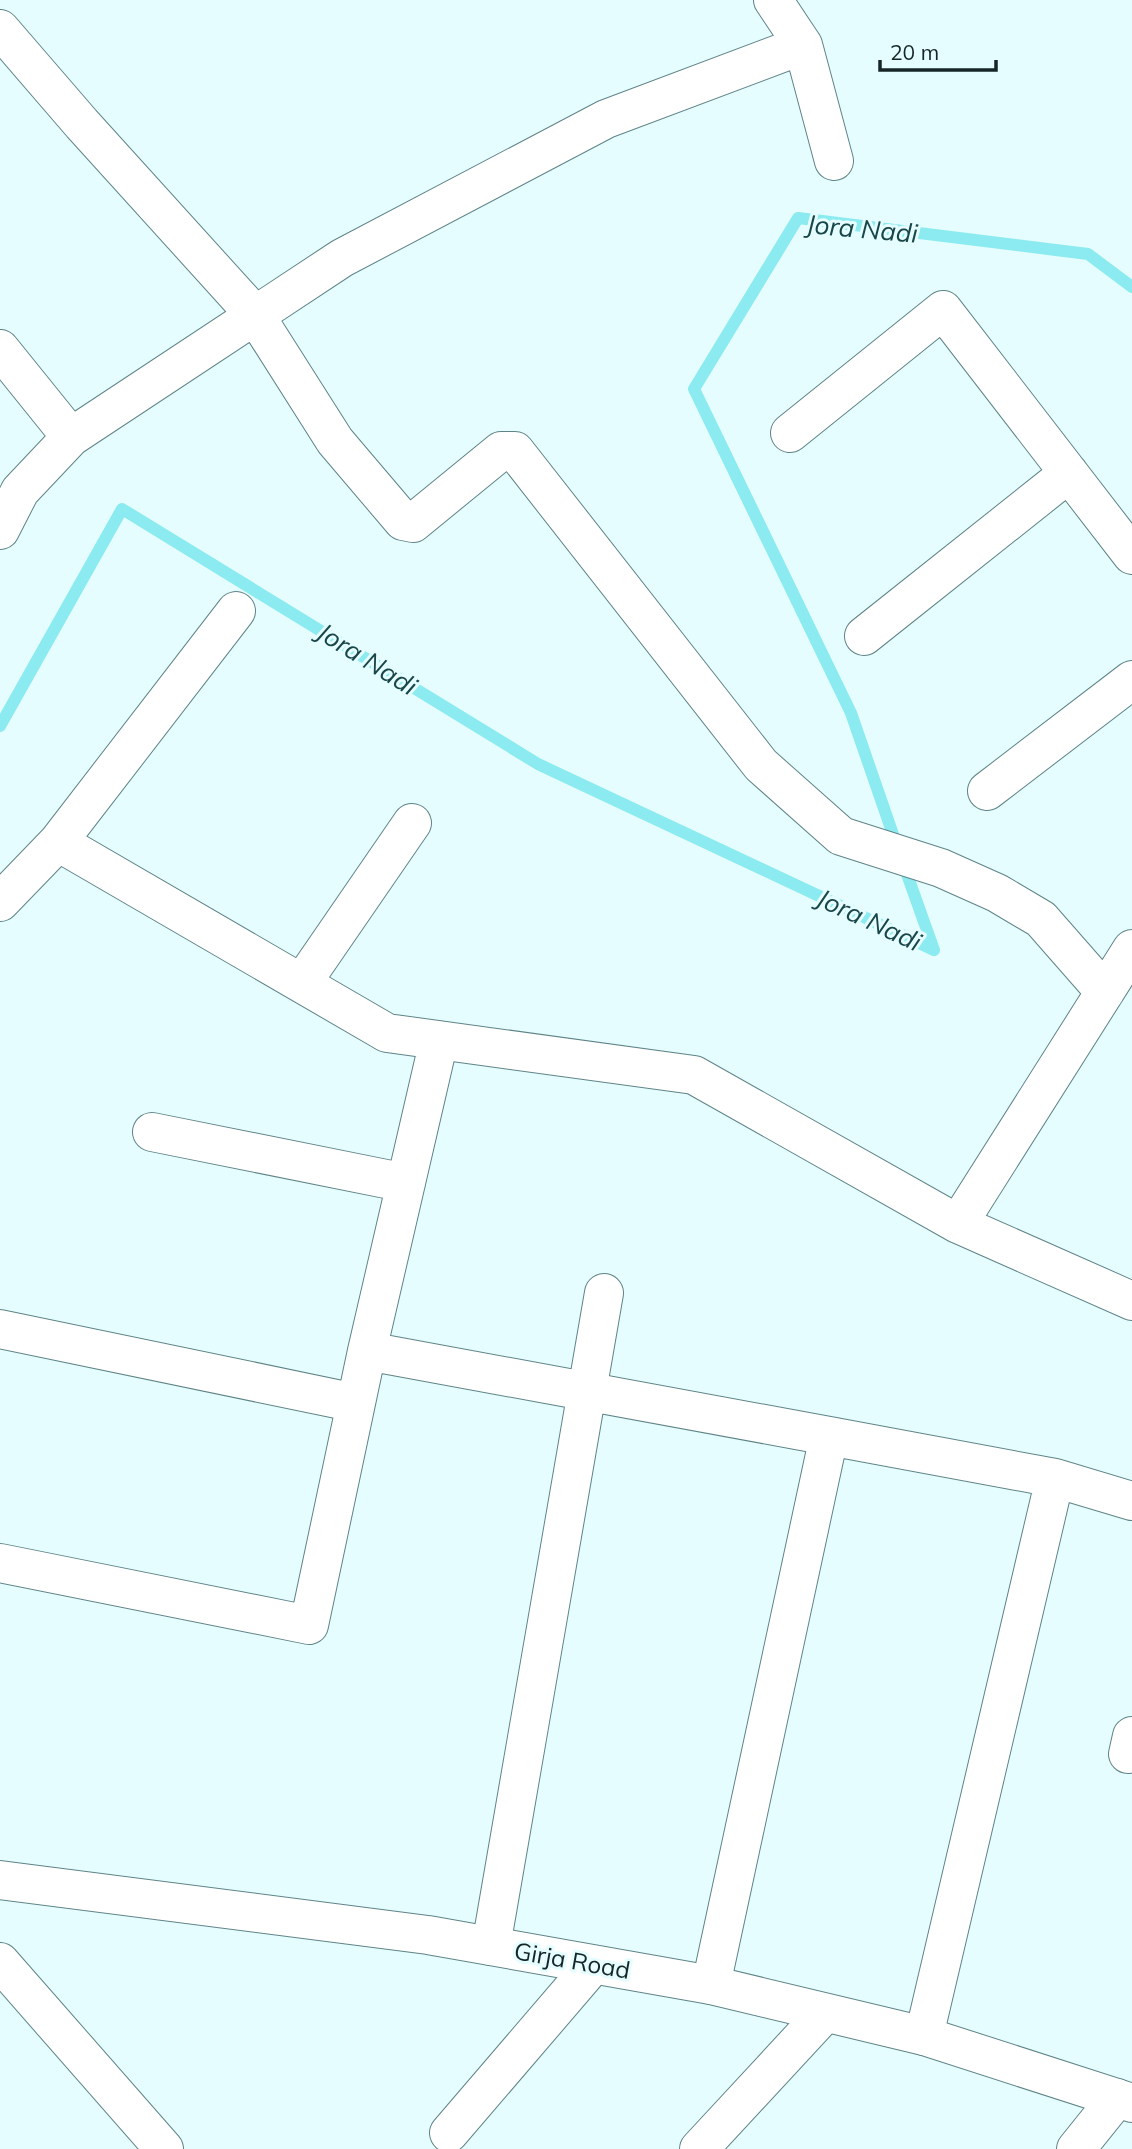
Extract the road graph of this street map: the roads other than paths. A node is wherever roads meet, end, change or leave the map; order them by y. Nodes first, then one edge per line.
1 (773, 0) edge
2 (0, 29) edge
3 (803, 46) junction
4 (834, 161) dead end
5 (255, 315) junction
6 (0, 349) edge
7 (790, 433) dead end
8 (71, 437) junction
9 (1069, 473) junction
10 (0, 530) edge
11 (1132, 555) edge
12 (236, 611) dead end
13 (864, 636) dead end
14 (1132, 680) edge
15 (987, 791) dead end
16 (412, 823) dead end
17 (58, 842) junction
18 (0, 902) edge
19 (1132, 948) edge
20 (302, 984) junction
21 (1105, 992) junction
22 (439, 1040) junction
23 (152, 1132) dead end
24 (406, 1183) junction
25 (958, 1224) junction
26 (604, 1293) dead end
27 (1132, 1301) edge
28 (0, 1329) edge
29 (367, 1351) junction
30 (587, 1391) junction
31 (356, 1403) junction
32 (829, 1436) junction
33 (1055, 1478) junction
34 (1132, 1501) edge
35 (0, 1563) edge
36 (4, 1887) edge
37 (491, 1946) junction
38 (0, 1962) edge
39 (593, 1965) junction
40 (711, 1985) junction
41 (825, 2013) junction
42 (924, 2036) junction
43 (1125, 2101) edge
44 (449, 2133) dead end
45 (164, 2149) edge
46 (698, 2149) edge
47 (1076, 2149) edge

1 - 3 street
2 - 5 street
3 - 4 street
3 - 5 street
5 - 8 street
5 - 21 street
6 - 8 street
7 - 9 street
8 - 10 street
9 - 11 street
9 - 13 street
12 - 17 street
14 - 15 street
16 - 20 street
17 - 18 street
17 - 20 street
19 - 21 street
20 - 22 street
21 - 25 street
22 - 24 street
22 - 25 street
23 - 24 street
24 - 29 street
25 - 27 street
26 - 30 street
28 - 31 street
29 - 30 street
29 - 31 street
30 - 32 street
30 - 37 street
31 - 35 street
32 - 33 street
32 - 40 street
33 - 34 street
33 - 42 street
36 - 37 street, Girja Road
37 - 39 street, Girja Road
38 - 45 street
39 - 40 street, Girja Road
39 - 44 street
40 - 41 street, Girja Road
41 - 42 street, Girja Road
41 - 46 street
42 - 43 street, Girja Road
43 - 47 street

